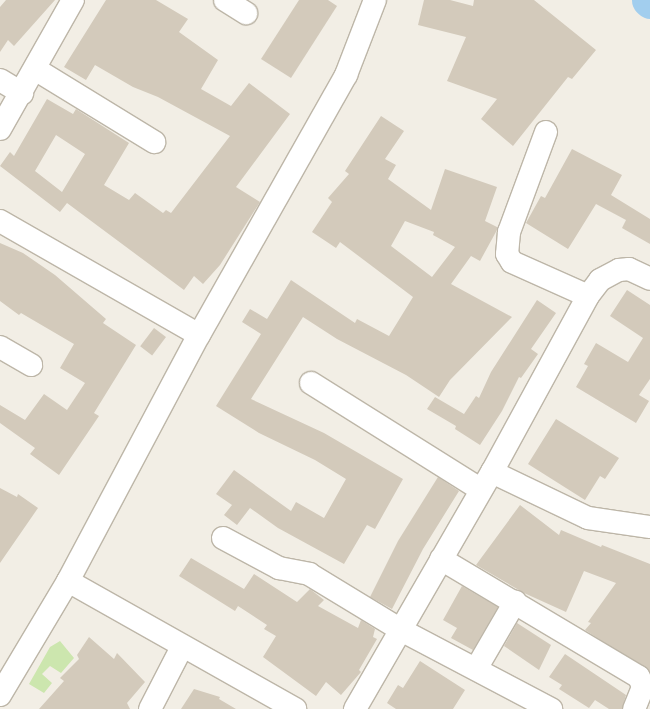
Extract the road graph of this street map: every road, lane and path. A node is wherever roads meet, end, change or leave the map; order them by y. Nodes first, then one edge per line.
1 (73, 0) edge
2 (226, 0) edge
3 (375, 0) edge
4 (246, 13) dead end
5 (35, 69) junction
6 (0, 80) edge
7 (22, 93) junction
8 (0, 129) edge
9 (546, 132) dead end
10 (154, 142) dead end
11 (0, 221) edge
12 (650, 279) edge
13 (588, 296) junction
14 (200, 335) junction
15 (0, 347) edge
16 (31, 365) dead end
17 (310, 383) dead end
18 (486, 480) junction
19 (650, 527) edge
20 (223, 538) dead end
21 (441, 559) junction
22 (68, 581) junction
23 (515, 602) junction
24 (401, 630) junction
25 (182, 647) junction
26 (476, 669) junction
27 (0, 695) edge
28 (287, 707) edge
29 (150, 709) edge
30 (356, 709) edge
31 (551, 709) edge
32 (634, 709) edge

1 - 5 street
2 - 4 street
3 - 14 street
5 - 7 street
5 - 10 street
6 - 7 street
7 - 8 street
9 - 13 street
11 - 14 street
12 - 13 street
13 - 18 street
14 - 22 street
15 - 16 street
17 - 18 street
18 - 19 street
18 - 21 street
20 - 24 street
21 - 23 street
21 - 24 street
22 - 25 street
22 - 27 street
23 - 26 street
23 - 32 street
24 - 26 street
24 - 30 street
25 - 28 street
25 - 29 street
26 - 31 street

